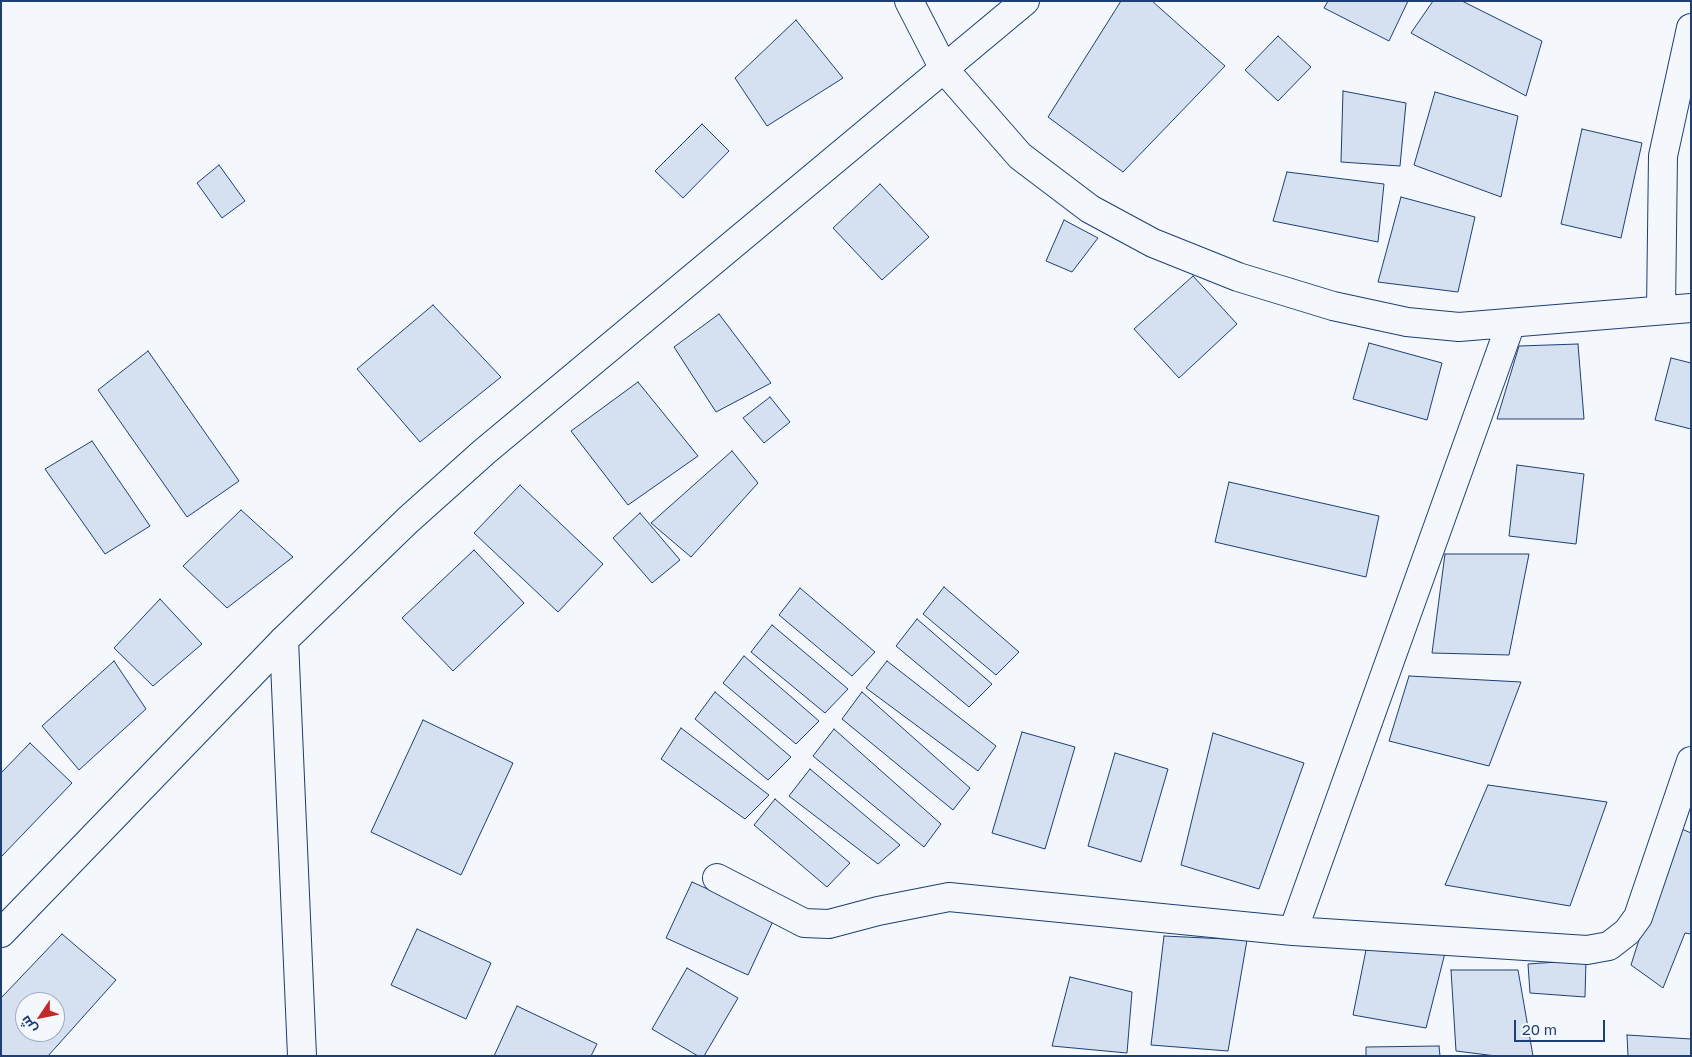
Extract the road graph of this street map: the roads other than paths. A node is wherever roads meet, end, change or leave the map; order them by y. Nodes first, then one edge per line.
1 (909, 1) edge
2 (1026, 1) edge
3 (1691, 28) edge
4 (944, 69) junction
5 (1691, 308) edge
6 (1660, 310) junction
7 (1511, 323) junction
8 (284, 640) junction
9 (1691, 761) edge
10 (716, 878) dead end
11 (1293, 931) junction
12 (1, 933) edge
13 (302, 1056) edge

1 - 4 street
2 - 4 street
3 - 6 street
4 - 7 street
4 - 8 street
5 - 6 street
6 - 7 street
7 - 11 street
8 - 12 street
8 - 13 street
9 - 11 street
10 - 11 street

